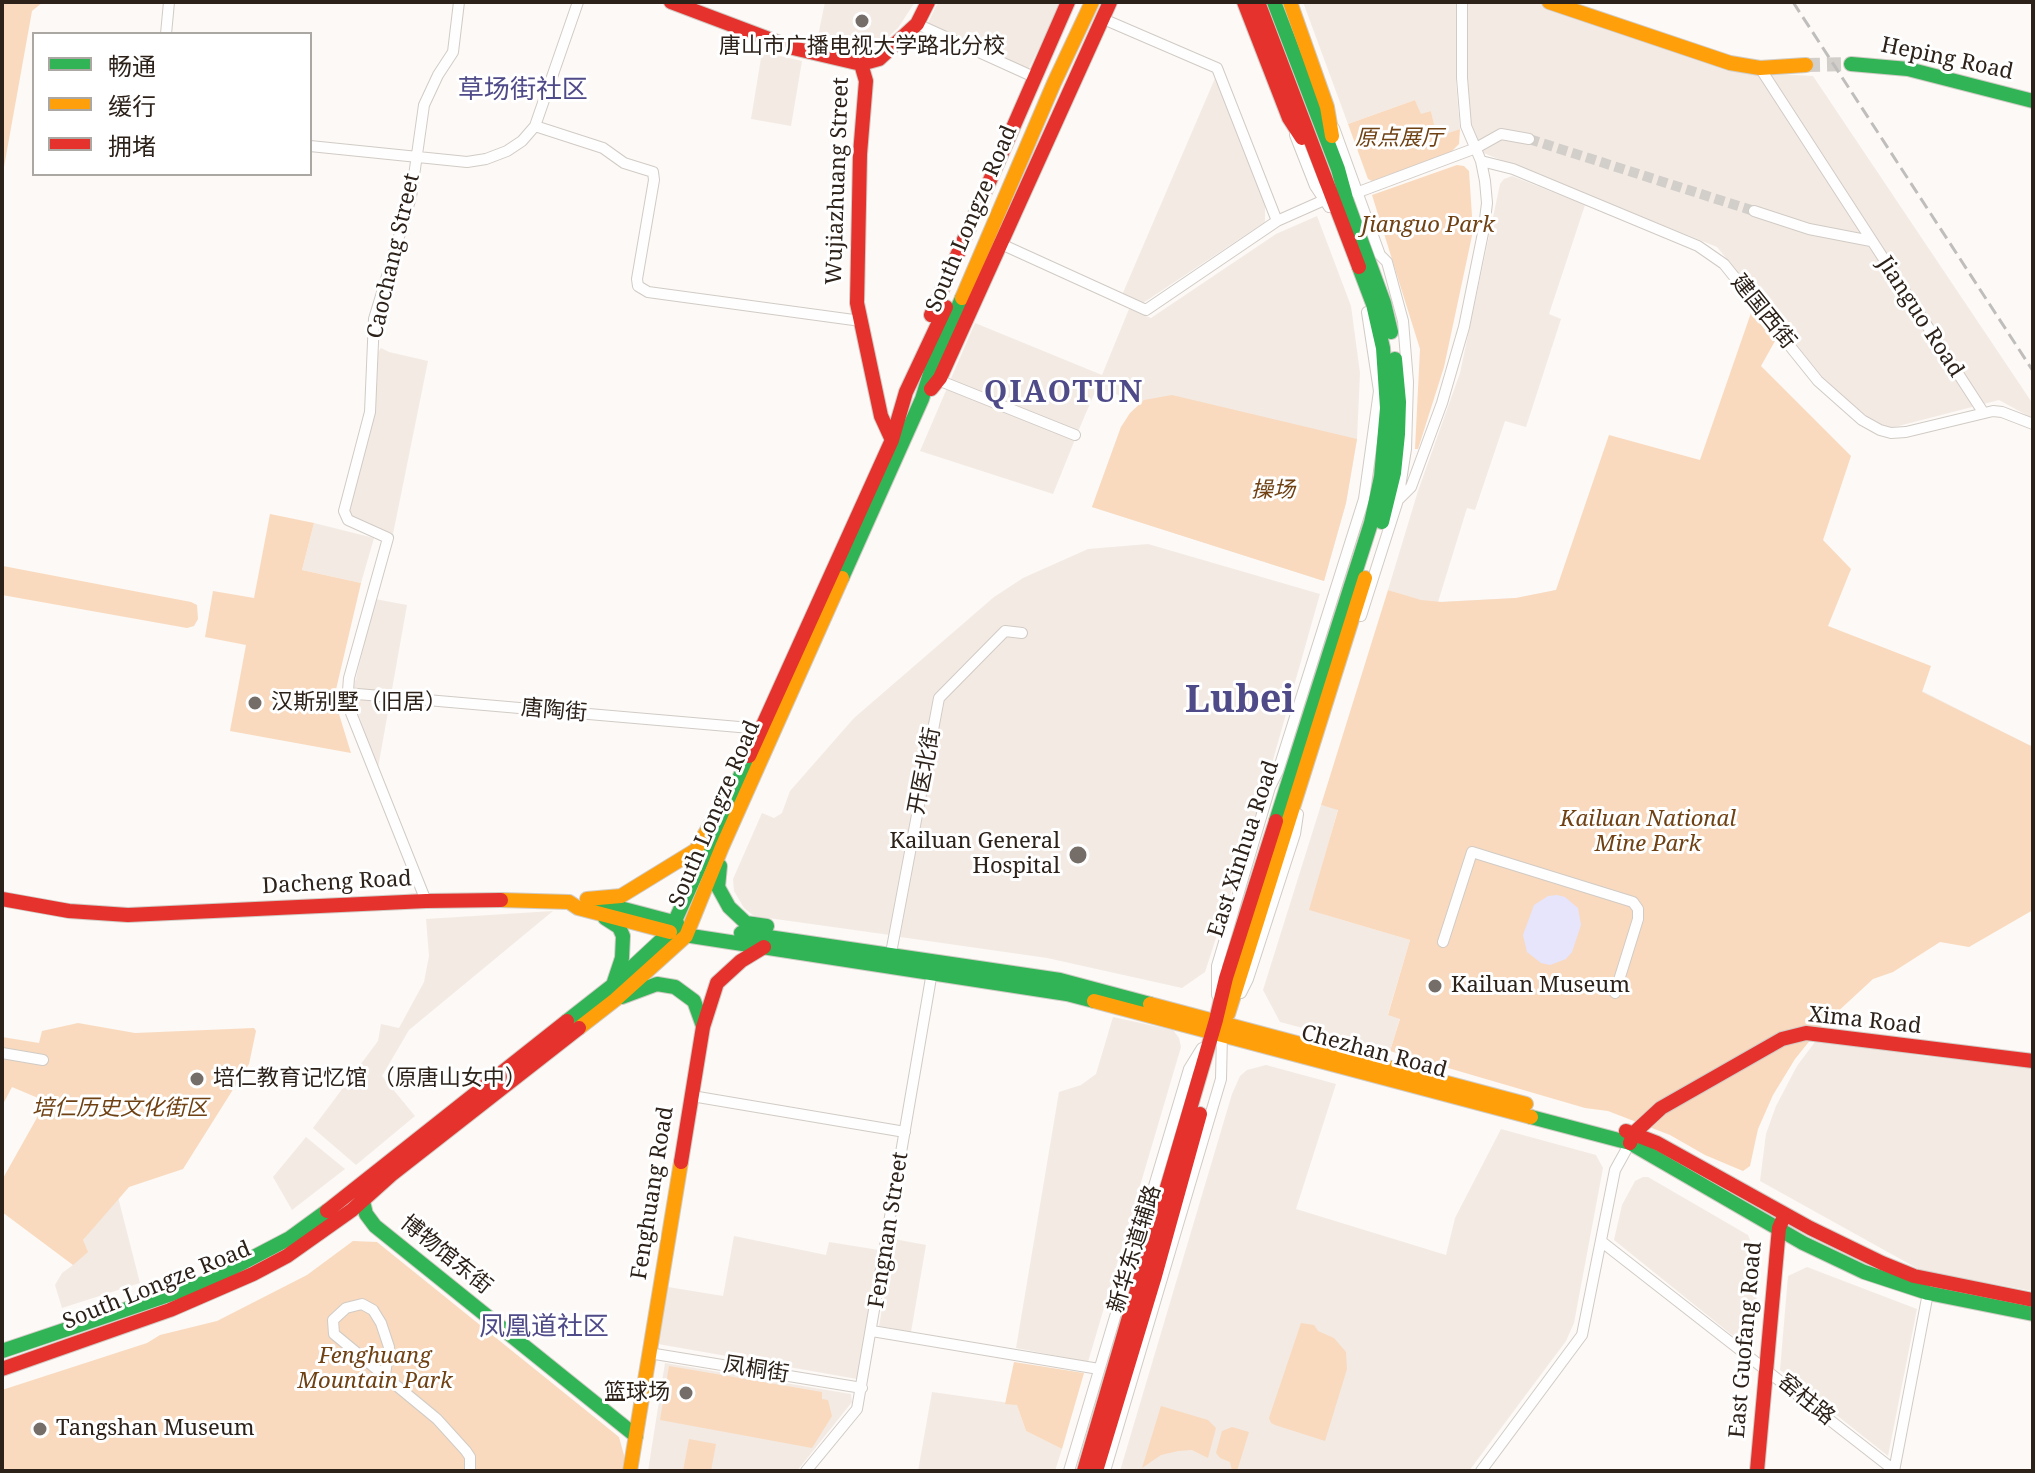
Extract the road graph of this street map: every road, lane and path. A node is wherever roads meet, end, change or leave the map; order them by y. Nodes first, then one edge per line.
1 (169, 2) edge
2 (459, 2) edge
3 (578, 2) edge
4 (671, 2) edge
5 (928, 2) edge
6 (1068, 2) edge
7 (1081, 2) edge
8 (1092, 2) edge
9 (1110, 2) edge
10 (1244, 2) edge
11 (1258, 2) edge
12 (1274, 2) edge
13 (1290, 2) edge
14 (1462, 2) edge
15 (1549, 2) edge
16 (1101, 18) junction
17 (917, 24) junction
18 (166, 32) edge
19 (861, 64) junction
20 (1851, 64) tunnel mouth
21 (1806, 65) tunnel mouth
22 (1760, 68) junction
23 (1034, 77) junction
24 (2033, 101) edge
25 (1320, 108) junction
26 (1292, 111) junction
27 (535, 126) junction
28 (1529, 139) tunnel mouth
29 (312, 146) edge
30 (1476, 148) junction
31 (416, 157) junction
32 (1481, 161) junction
33 (1356, 193) junction
34 (1329, 198) junction
35 (1754, 211) tunnel mouth
36 (1277, 221) junction
37 (1871, 241) junction
38 (1001, 244) junction
39 (861, 321) junction
40 (938, 380) junction
41 (906, 392) junction
42 (922, 399) junction
43 (1983, 412) junction
44 (2033, 424) edge
45 (1075, 435) dead end
46 (892, 440) junction
47 (1392, 503) junction
48 (1022, 633) dead end
49 (346, 693) junction
50 (762, 729) junction
51 (738, 783) junction
52 (722, 847) junction
53 (2, 899) edge
54 (426, 901) junction
55 (578, 903) junction
56 (674, 927) junction
57 (689, 932) junction
58 (792, 938) junction
59 (1443, 942) dead end
60 (764, 947) junction
61 (891, 953) junction
62 (932, 972) junction
63 (614, 992) junction
64 (1615, 993) dead end
65 (703, 1027) junction
66 (1219, 1027) junction
67 (2, 1053) edge
68 (43, 1060) dead end
69 (2033, 1061) edge
70 (692, 1096) junction
71 (905, 1132) junction
72 (1632, 1138) junction
73 (361, 1193) junction
74 (1786, 1214) junction
75 (1779, 1228) junction
76 (1602, 1242) junction
77 (1928, 1293) junction
78 (2033, 1300) edge
79 (2033, 1314) edge
80 (872, 1331) junction
81 (2, 1351) edge
82 (649, 1353) junction
83 (2, 1369) edge
84 (1099, 1369) junction
85 (1766, 1369) junction
86 (385, 1375) junction
87 (862, 1388) junction
88 (636, 1436) junction
89 (470, 1471) edge
90 (630, 1471) edge
91 (806, 1471) edge
92 (1069, 1471) edge
93 (1084, 1471) edge
94 (1096, 1471) edge
95 (1105, 1471) edge
96 (1481, 1471) edge
97 (1757, 1471) edge
98 (1895, 1471) edge

1 - 18 street
2 - 31 street
3 - 27 street
4 - 19 main road
5 - 17 main road, Wujiazhuang Street
6 - 23 main road
7 - 41 main road, South Longze Road
8 - 42 main road, South Longze Road
9 - 16 main road
10 - 26 main road
11 - 26 main road
12 - 25 main road
13 - 25 main road
14 - 30 street
15 - 22 main road
16 - 36 street
16 - 38 main road
17 - 19 main road, Wujiazhuang Street
17 - 23 street
19 - 39 main road, Wujiazhuang Street
20 - 24 main road, Heping Road
21 - 22 main road
22 - 37 street
23 - 41 main road
25 - 33 street
25 - 47 main road, East Xinhua Road
26 - 34 main road, East Xinhua Road
26 - 34 street
27 - 31 street, Caochang Street
27 - 39 street
28 - 30 street
29 - 31 street
30 - 32 street
30 - 33 street
31 - 49 street, Caochang Street
32 - 43 street, 建国西街
32 - 47 street
33 - 47 street
34 - 36 street
34 - 66 main road, East Xinhua Road
35 - 37 street, Jianguo Road
36 - 38 street
37 - 43 street, Jianguo Road
38 - 40 main road
39 - 46 main road, Wujiazhuang Street
40 - 42 main road
40 - 45 street
41 - 46 main road, South Longze Road
42 - 52 main road, South Longze Road
43 - 44 street, 建国西街
46 - 50 main road, South Longze Road
47 - 66 main road, East Xinhua Road
48 - 61 street, 开医北街
49 - 50 street, 唐陶街
49 - 54 street
50 - 51 main road, South Longze Road
51 - 55 main road
51 - 56 main road, South Longze Road
52 - 57 main road, South Longze Road
52 - 58 main road
53 - 54 main road, Dacheng Road
54 - 55 main road, Dacheng Road
55 - 56 main road, Chezhan Road
55 - 63 main road
56 - 57 main road, Chezhan Road
56 - 63 main road, South Longze Road
57 - 58 main road, Chezhan Road
57 - 60 main road, Chezhan Road
57 - 63 main road, South Longze Road
58 - 61 main road, Chezhan Road
59 - 64 street
60 - 62 main road, Chezhan Road
60 - 65 main road, Fenghuang Road
61 - 66 main road, Chezhan Road
62 - 66 main road, Chezhan Road
62 - 71 street, Fengnan Street
63 - 65 main road
63 - 73 main road, South Longze Road
65 - 70 main road, Fenghuang Road
66 - 72 main road, Chezhan Road
66 - 84 street, 新华东道辅路
66 - 93 main road, East Xinhua Road
66 - 94 main road, East Xinhua Road
66 - 95 street, 新华东道辅路
67 - 68 street
69 - 72 main road, Xima Road
70 - 71 street
70 - 82 main road, Fenghuang Road
71 - 80 street, Fengnan Street
72 - 74 main road, Chezhan Road
72 - 75 main road, Chezhan Road
72 - 76 street
73 - 81 main road, South Longze Road
73 - 83 main road, South Longze Road
73 - 88 main road, 博物馆东街
74 - 75 main road, East Guofang Road
74 - 78 main road, Chezhan Road
75 - 77 main road, Chezhan Road
75 - 85 main road, East Guofang Road
76 - 85 street, 窑柱路
76 - 96 street
77 - 79 main road, Chezhan Road
77 - 98 street
80 - 84 street
80 - 87 street, Fengnan Street
82 - 87 street, 凤桐街
82 - 88 main road, Fenghuang Road
84 - 92 street, 新华东道辅路
85 - 97 main road, East Guofang Road
85 - 98 street, 窑柱路
86 - 86 street
86 - 89 street
87 - 91 street, Fengnan Street
88 - 90 main road, Fenghuang Road

